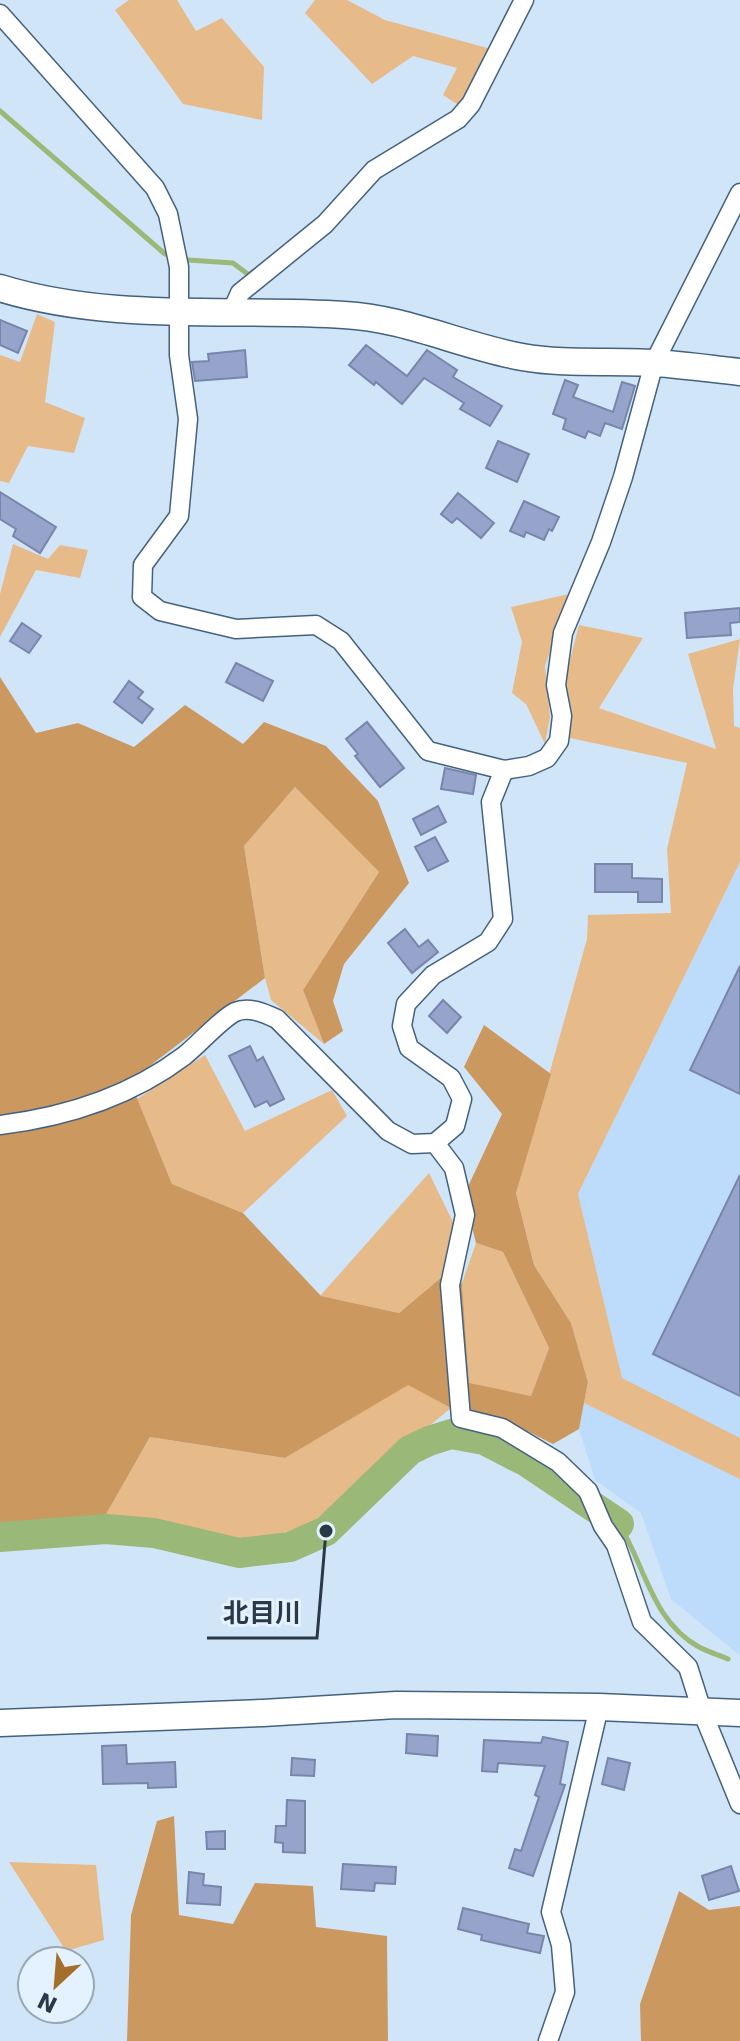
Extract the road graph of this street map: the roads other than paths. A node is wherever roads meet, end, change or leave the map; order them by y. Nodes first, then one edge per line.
1 (524, 0) edge
2 (0, 14) edge
3 (740, 193) edge
4 (0, 288) edge
5 (181, 311) junction
6 (232, 311) junction
7 (654, 363) junction
8 (740, 372) edge
9 (504, 770) junction
10 (0, 1125) edge
11 (435, 1143) junction
12 (599, 1707) junction
13 (702, 1711) junction
14 (740, 1713) edge
15 (0, 1723) edge
16 (740, 1804) edge
17 (548, 2041) edge

1 - 6 street
2 - 5 street
3 - 7 street
4 - 5 street
5 - 6 street
5 - 9 street
6 - 7 street
7 - 8 street
7 - 9 street
9 - 11 street
10 - 11 street
11 - 13 street
12 - 13 street
12 - 15 street
12 - 17 street
13 - 14 street
13 - 16 street

